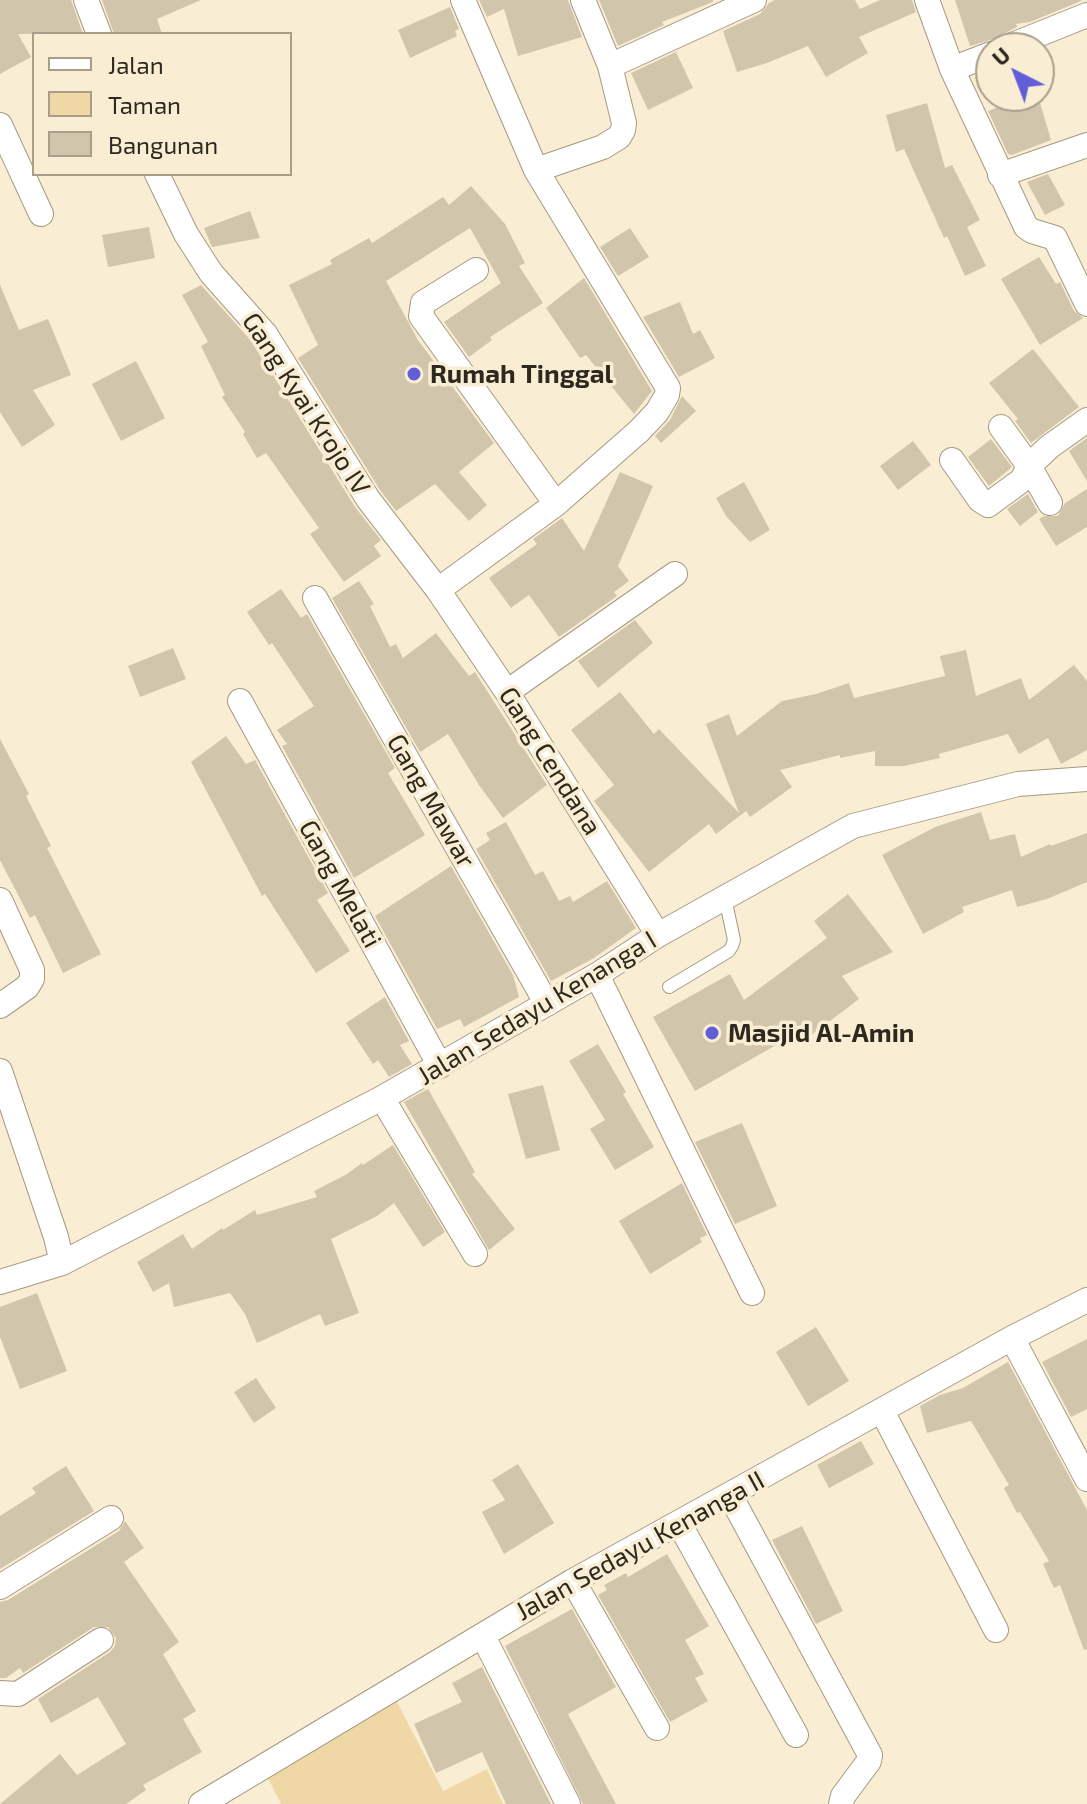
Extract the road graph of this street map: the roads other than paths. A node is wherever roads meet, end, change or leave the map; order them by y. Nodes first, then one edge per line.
1 (86, 0) edge
2 (463, 0) edge
3 (583, 0) edge
4 (754, 0) edge
5 (927, 0) edge
6 (1087, 15) edge
7 (98, 32) edge
8 (1045, 32) edge
9 (975, 60) edge
10 (610, 66) junction
11 (952, 69) junction
12 (0, 125) edge
13 (1087, 145) edge
14 (536, 170) junction
15 (1000, 175) junction
16 (158, 176) edge
17 (41, 214) dead end
18 (476, 270) dead end
19 (1087, 304) edge
20 (1087, 420) edge
21 (1001, 427) dead end
22 (952, 460) dead end
23 (1029, 466) junction
24 (1050, 503) dead end
25 (556, 504) junction
26 (675, 574) dead end
27 (438, 590) junction
28 (315, 598) dead end
29 (507, 692) junction
30 (240, 701) dead end
31 (1087, 779) edge
32 (725, 898) junction
33 (0, 900) edge
34 (658, 935) junction
35 (597, 975) junction
36 (669, 987) dead end
37 (547, 1004) junction
38 (0, 1006) edge
39 (440, 1066) junction
40 (0, 1071) edge
41 (382, 1098) junction
42 (475, 1254) dead end
43 (62, 1263) junction
44 (0, 1282) edge
45 (752, 1293) dead end
46 (1087, 1300) edge
47 (1012, 1338) junction
48 (882, 1411) junction
49 (1087, 1479) edge
50 (730, 1495) junction
51 (111, 1518) dead end
52 (679, 1523) junction
53 (573, 1581) junction
54 (0, 1587) edge
55 (996, 1630) dead end
56 (483, 1636) junction
57 (101, 1640) dead end
58 (0, 1693) edge
59 (657, 1728) dead end
60 (796, 1735) dead end
61 (239, 1794) edge
62 (201, 1804) edge
63 (568, 1804) edge
64 (841, 1804) edge

1 - 7 street
2 - 14 street
3 - 10 street
4 - 10 street
5 - 11 street
6 - 8 street
9 - 11 street
10 - 14 street
11 - 15 street
12 - 17 street
13 - 15 street
14 - 25 street
15 - 19 street
16 - 27 street, Gang Kyai Krojo IV
18 - 25 street
20 - 23 street
21 - 23 street
22 - 23 street
23 - 24 street
25 - 27 street
26 - 29 street
27 - 29 street, Gang Cendana
28 - 37 street, Gang Mawar
29 - 34 street, Gang Cendana
30 - 39 street, Gang Melati
31 - 32 street, Jalan Sedayu Kenanga I
32 - 34 street, Jalan Sedayu Kenanga I
32 - 36 lane
33 - 38 street
34 - 35 street, Jalan Sedayu Kenanga I
35 - 37 street, Jalan Sedayu Kenanga I
35 - 45 street
37 - 39 street, Jalan Sedayu Kenanga I
39 - 41 street, Jalan Sedayu Kenanga I
40 - 43 street
41 - 42 street
41 - 43 street, Jalan Sedayu Kenanga I
43 - 44 street, Jalan Sedayu Kenanga I
46 - 47 street, Jalan Sedayu Kenanga II
47 - 48 street, Jalan Sedayu Kenanga II
47 - 49 street
48 - 50 street, Jalan Sedayu Kenanga II
48 - 55 street
50 - 52 street, Jalan Sedayu Kenanga II
50 - 64 street
51 - 54 street
52 - 53 street, Jalan Sedayu Kenanga II
52 - 60 street
53 - 56 street, Jalan Sedayu Kenanga II
53 - 59 street
56 - 61 street, Jalan Sedayu Kenanga II
56 - 63 street
57 - 58 street
61 - 62 street, Jalan Sedayu Kenanga II

